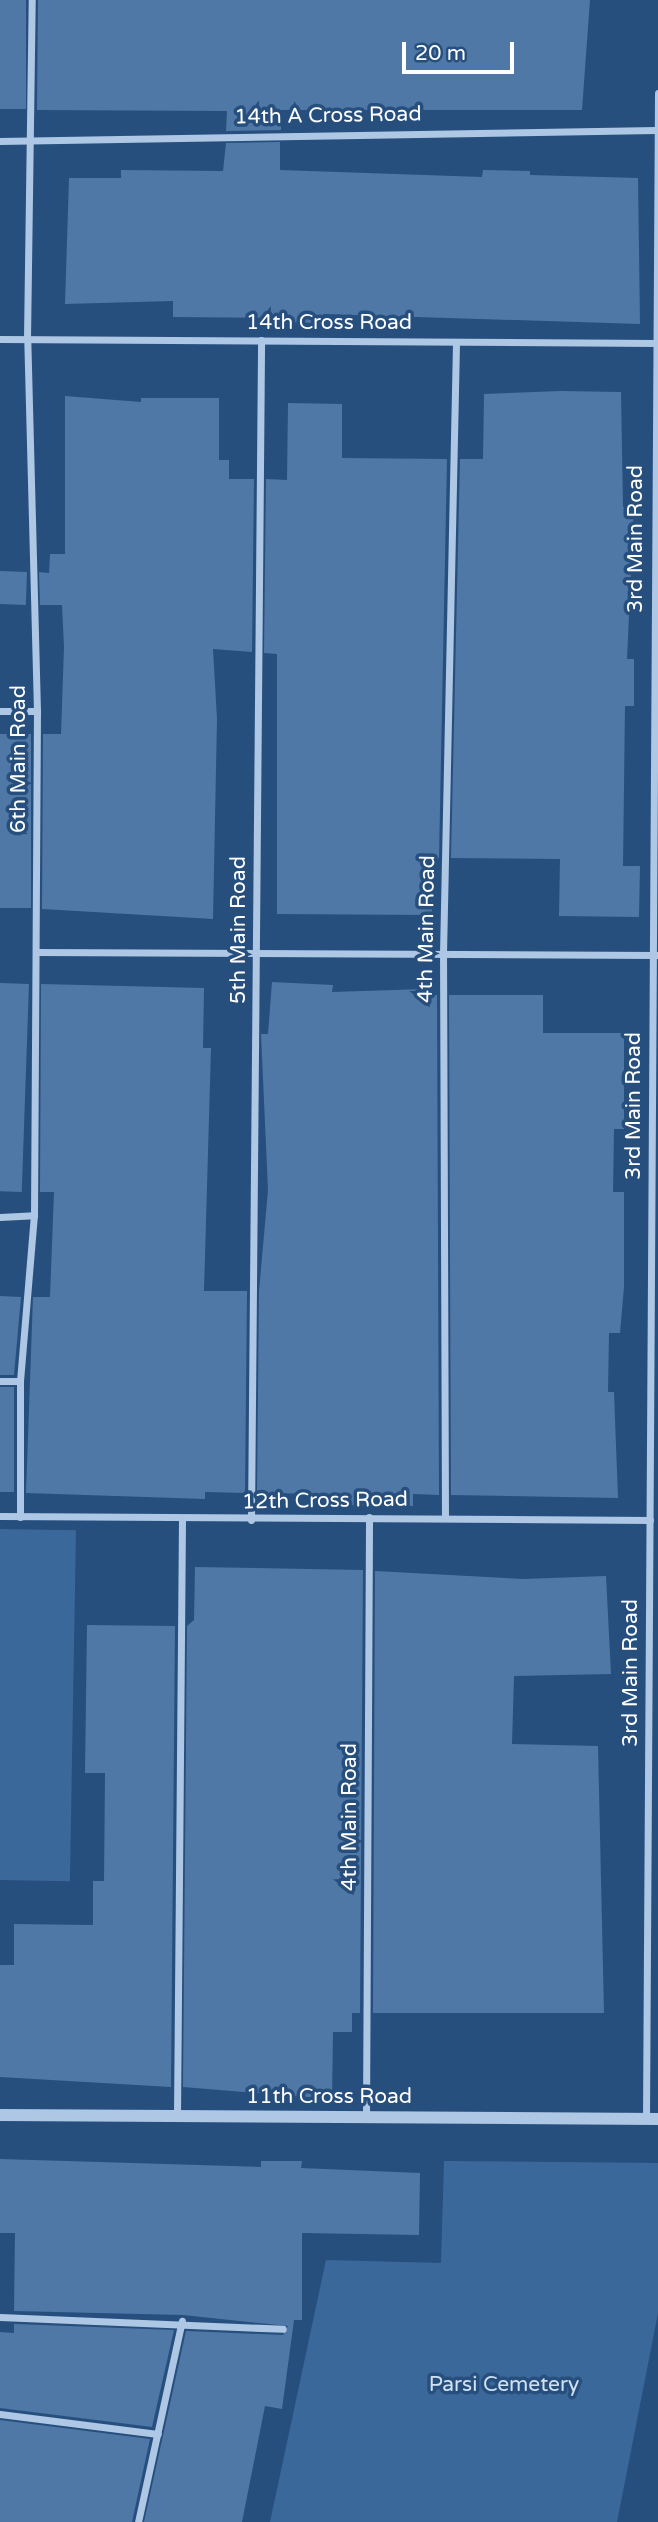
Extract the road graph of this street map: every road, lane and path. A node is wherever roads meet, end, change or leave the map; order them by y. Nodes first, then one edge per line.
1 (32, 0) edge
2 (658, 93) edge
3 (656, 130) junction
4 (29, 137) junction
5 (0, 141) edge
6 (0, 339) edge
7 (27, 339) junction
8 (261, 340) junction
9 (456, 342) junction
10 (657, 343) edge
11 (0, 711) edge
12 (37, 711) junction
13 (36, 952) junction
14 (256, 954) junction
15 (443, 954) junction
16 (655, 955) edge
17 (34, 1215) junction
18 (0, 1217) edge
19 (0, 1381) edge
20 (20, 1381) junction
21 (0, 1517) edge
22 (20, 1517) junction
23 (369, 1517) junction
24 (445, 1517) junction
25 (181, 1518) junction
26 (251, 1520) junction
27 (650, 1520) junction
28 (0, 2115) edge
29 (177, 2116) junction
30 (366, 2117) junction
31 (652, 2119) edge
32 (0, 2317) edge
33 (182, 2320) junction
34 (283, 2329) dead end
35 (0, 2414) edge
36 (158, 2434) junction
37 (138, 2522) edge

1 - 4 street, 6th Main Road
2 - 3 street, 3rd Main Road
3 - 4 street, 14th A Cross Road
3 - 10 street, 3rd Main Road
4 - 5 street, 14th A Cross Road
4 - 7 street, 6th Main Road
6 - 7 street, 14th Cross Road
7 - 8 street, 14th Cross Road
7 - 12 street, 6th Main Road
8 - 9 street, 14th Cross Road
8 - 14 street, 5th Main Road
9 - 10 street, 14th Cross Road
9 - 15 street, 4th Main Road
10 - 16 street, 3rd Main Road
11 - 12 street
12 - 13 street, 6th Main Road
13 - 14 street
13 - 17 street, 6th Main Road
14 - 15 street
14 - 26 street, 5th Main Road
15 - 16 street
15 - 24 street, 4th Main Road
16 - 27 street, 3rd Main Road
17 - 18 street
17 - 20 street, 6th Main Road
19 - 20 street
20 - 22 street, 6th Main Road
21 - 22 street, 12th Cross Road
22 - 25 street, 12th Cross Road
23 - 24 street, 12th Cross Road
23 - 26 street, 12th Cross Road
23 - 30 street, 4th Main Road
24 - 27 street, 12th Cross Road
25 - 26 street, 12th Cross Road
25 - 29 street
27 - 31 street, 3rd Main Road
28 - 29 street, 11th Cross Road
29 - 30 street, 11th Cross Road
30 - 31 street, 11th Cross Road
32 - 33 street
33 - 34 street
33 - 36 street
35 - 36 street
36 - 37 street

